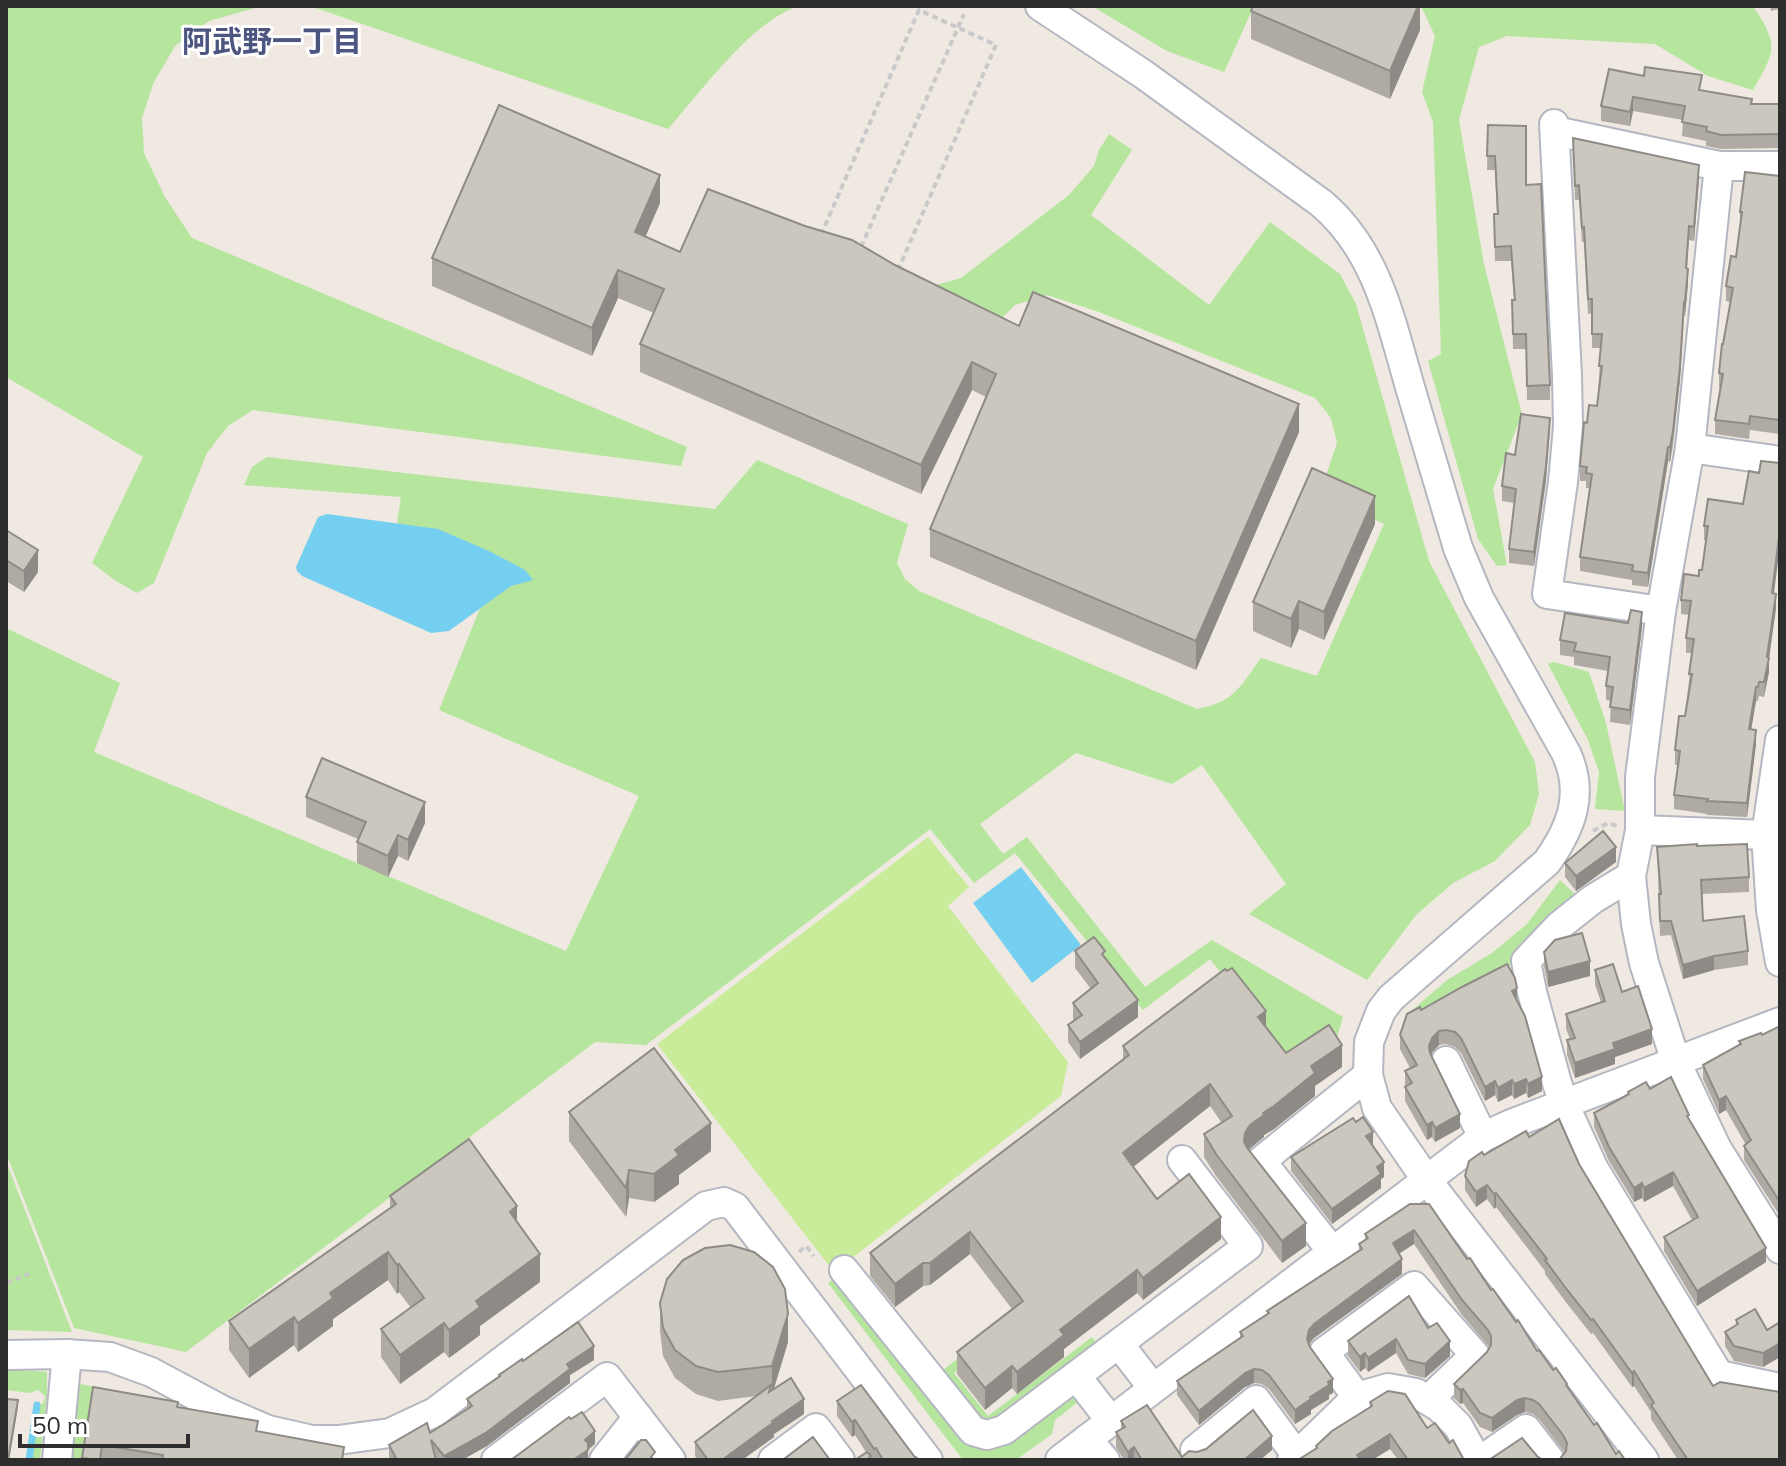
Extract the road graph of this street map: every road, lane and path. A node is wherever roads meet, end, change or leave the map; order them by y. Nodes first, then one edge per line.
1 (1040, 6) edge
2 (964, 14) dead end
3 (958, 28) junction
4 (1719, 166) junction
5 (1780, 166) edge
6 (818, 242) edge
7 (858, 254) edge
8 (896, 275) edge
9 (1690, 448) junction
10 (1780, 461) edge
11 (1661, 611) junction
12 (1780, 740) edge
13 (1568, 827) junction
14 (1640, 830) junction
15 (1766, 835) junction
16 (1631, 876) junction
17 (1780, 962) edge
18 (1780, 1022) edge
19 (1446, 1061) dead end
20 (1676, 1062) junction
21 (1368, 1075) junction
22 (1564, 1104) junction
23 (1483, 1137) junction
24 (1182, 1160) dead end
25 (1426, 1179) junction
26 (1780, 1249) edge
27 (801, 1250) dead end
28 (1332, 1251) junction
29 (814, 1256) dead end
30 (844, 1270) dead end
31 (29, 1274) dead end
32 (6, 1283) edge
33 (1119, 1344) junction
34 (67, 1354) junction
35 (6, 1355) edge
36 (1076, 1376) junction
37 (1153, 1388) junction
38 (1780, 1388) edge
39 (1357, 1397) junction
40 (1428, 1400) junction
41 (638, 1417) junction
42 (1111, 1421) junction
43 (370, 1448) edge
44 (1096, 1450) edge
45 (1195, 1450) edge
46 (1294, 1458) edge
47 (57, 1460) edge
48 (496, 1460) edge
49 (604, 1460) edge
50 (671, 1460) edge
51 (773, 1460) edge
52 (840, 1460) edge
53 (928, 1460) edge
54 (1060, 1460) edge
55 (1479, 1460) edge
56 (1550, 1460) edge
57 (1644, 1460) edge

1 - 13 street
2 - 3 path
3 - 6 path
3 - 7 path
3 - 8 path
4 - 5 street
4 - 9 street
4 - 11 street
9 - 10 street
9 - 11 street
11 - 14 street
12 - 15 street
13 - 14 path
13 - 21 street
14 - 15 street
14 - 16 street
15 - 17 street
16 - 20 street
16 - 22 street
18 - 20 street
19 - 23 street
20 - 22 street
20 - 26 street
21 - 25 street
21 - 28 street
22 - 23 street
22 - 38 street
23 - 25 street
24 - 33 street
25 - 28 street
25 - 57 street
27 - 29 path
28 - 37 street
30 - 36 street
31 - 32 path
33 - 36 street
33 - 37 street
34 - 35 street
34 - 43 street
34 - 47 street
36 - 42 street
37 - 42 street
39 - 40 street
39 - 40 street
39 - 46 street
40 - 55 street
41 - 48 street
41 - 49 street
41 - 50 street
42 - 44 street
43 - 53 street
44 - 54 street
45 - 46 street
51 - 52 street
55 - 56 street

